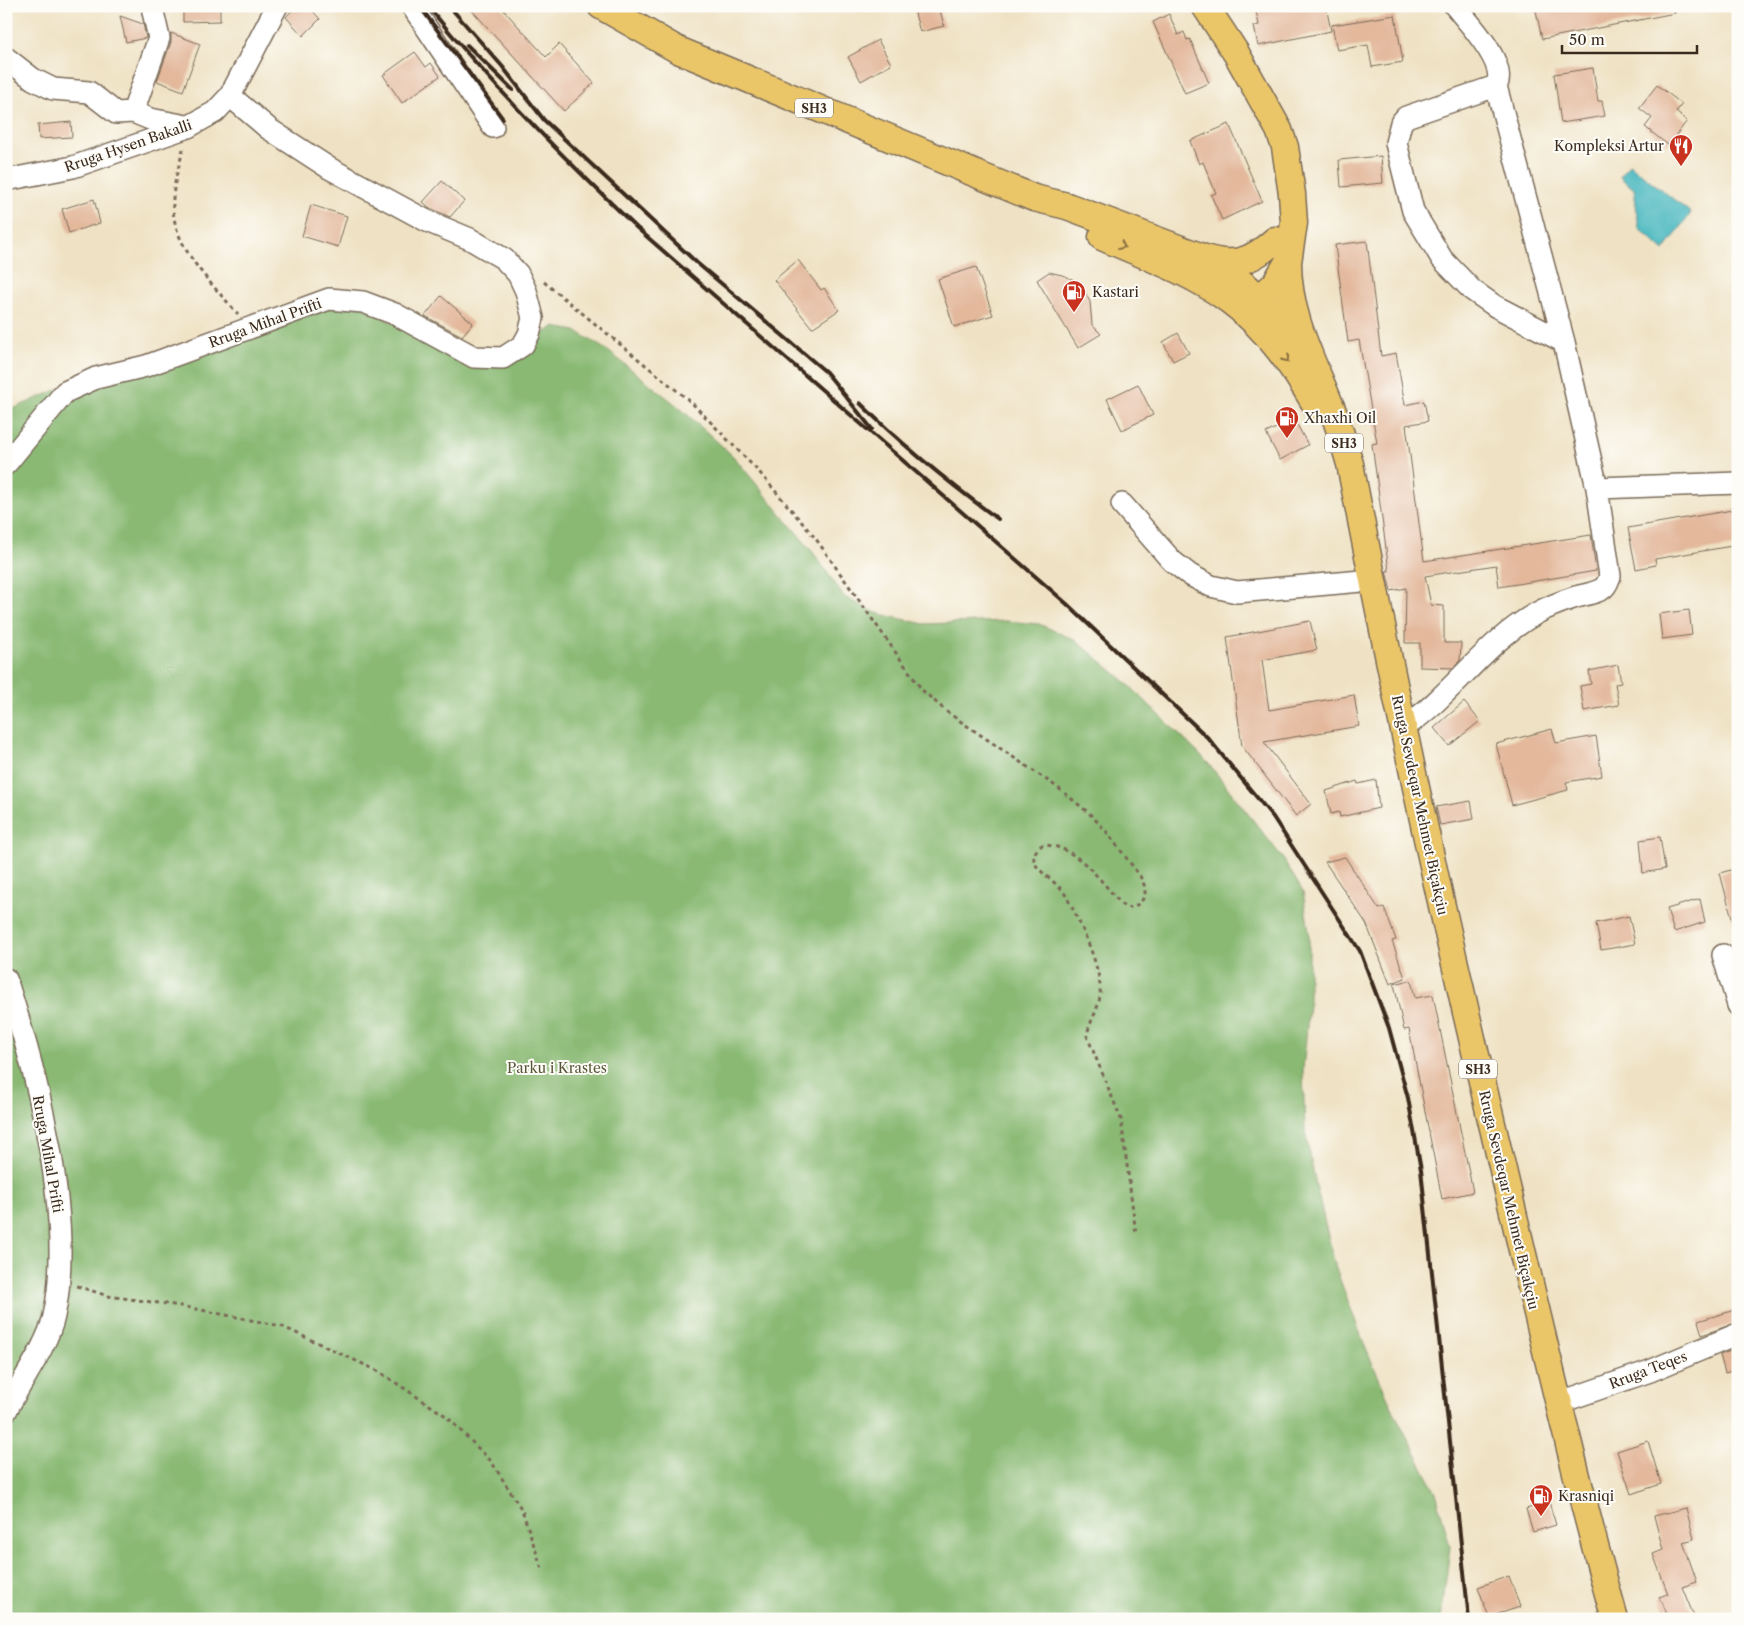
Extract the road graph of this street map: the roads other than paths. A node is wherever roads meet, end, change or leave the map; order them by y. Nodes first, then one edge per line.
1 (277, 6) edge
2 (412, 6) edge
3 (601, 6) edge
4 (1205, 6) edge
5 (1455, 6) edge
6 (154, 12) dead end
7 (6, 58) edge
8 (1496, 86) junction
9 (230, 96) junction
10 (133, 112) junction
11 (188, 127) junction
12 (493, 127) dead end
13 (6, 180) edge
14 (1034, 198) junction
15 (1281, 251) junction
16 (1202, 257) junction
17 (1246, 299) junction
18 (1564, 342) junction
19 (1317, 375) junction
20 (6, 464) edge
21 (1738, 483) edge
22 (1596, 488) junction
23 (1122, 504) dead end
24 (1360, 514) junction
25 (1373, 580) junction
26 (1404, 728) junction
27 (1723, 954) dead end
28 (6, 979) edge
29 (1738, 1005) edge
30 (1738, 1334) edge
31 (1558, 1404) junction
32 (6, 1411) edge
33 (1615, 1619) edge

1 - 9 street, Rruga Hysen Bakalli
2 - 12 street
3 - 14 main road, SH3
4 - 15 main road
5 - 8 street
6 - 10 street
7 - 10 street
8 - 18 street
8 - 18 street
9 - 11 street, Rruga Hysen Bakalli
9 - 20 street, Rruga Mihal Prifti
10 - 11 street
11 - 13 street, Rruga Hysen Bakalli
14 - 16 main road, SH3
14 -> 17 main road, SH3
15 - 16 main road
15 - 17 main road
15 - 19 main road
16 - 17 main road, SH3
17 - 19 main road, SH3
17 -> 24 main road, SH3
18 - 22 street
19 - 24 main road, SH3
21 - 22 street
22 - 26 street
23 - 25 street
24 - 25 main road, Rruga Sevdeqar Mehmet Biçakçiu / SH3
25 - 26 main road, Rruga Sevdeqar Mehmet Biçakçiu / SH3
26 - 31 main road, Rruga Sevdeqar Mehmet Biçakçiu / SH3
27 - 29 street
28 - 32 street, Rruga Mihal Prifti
30 - 31 street, Rruga Teqes
31 - 33 main road, Rruga Sevdeqar Mehmet Biçakçiu / SH3

